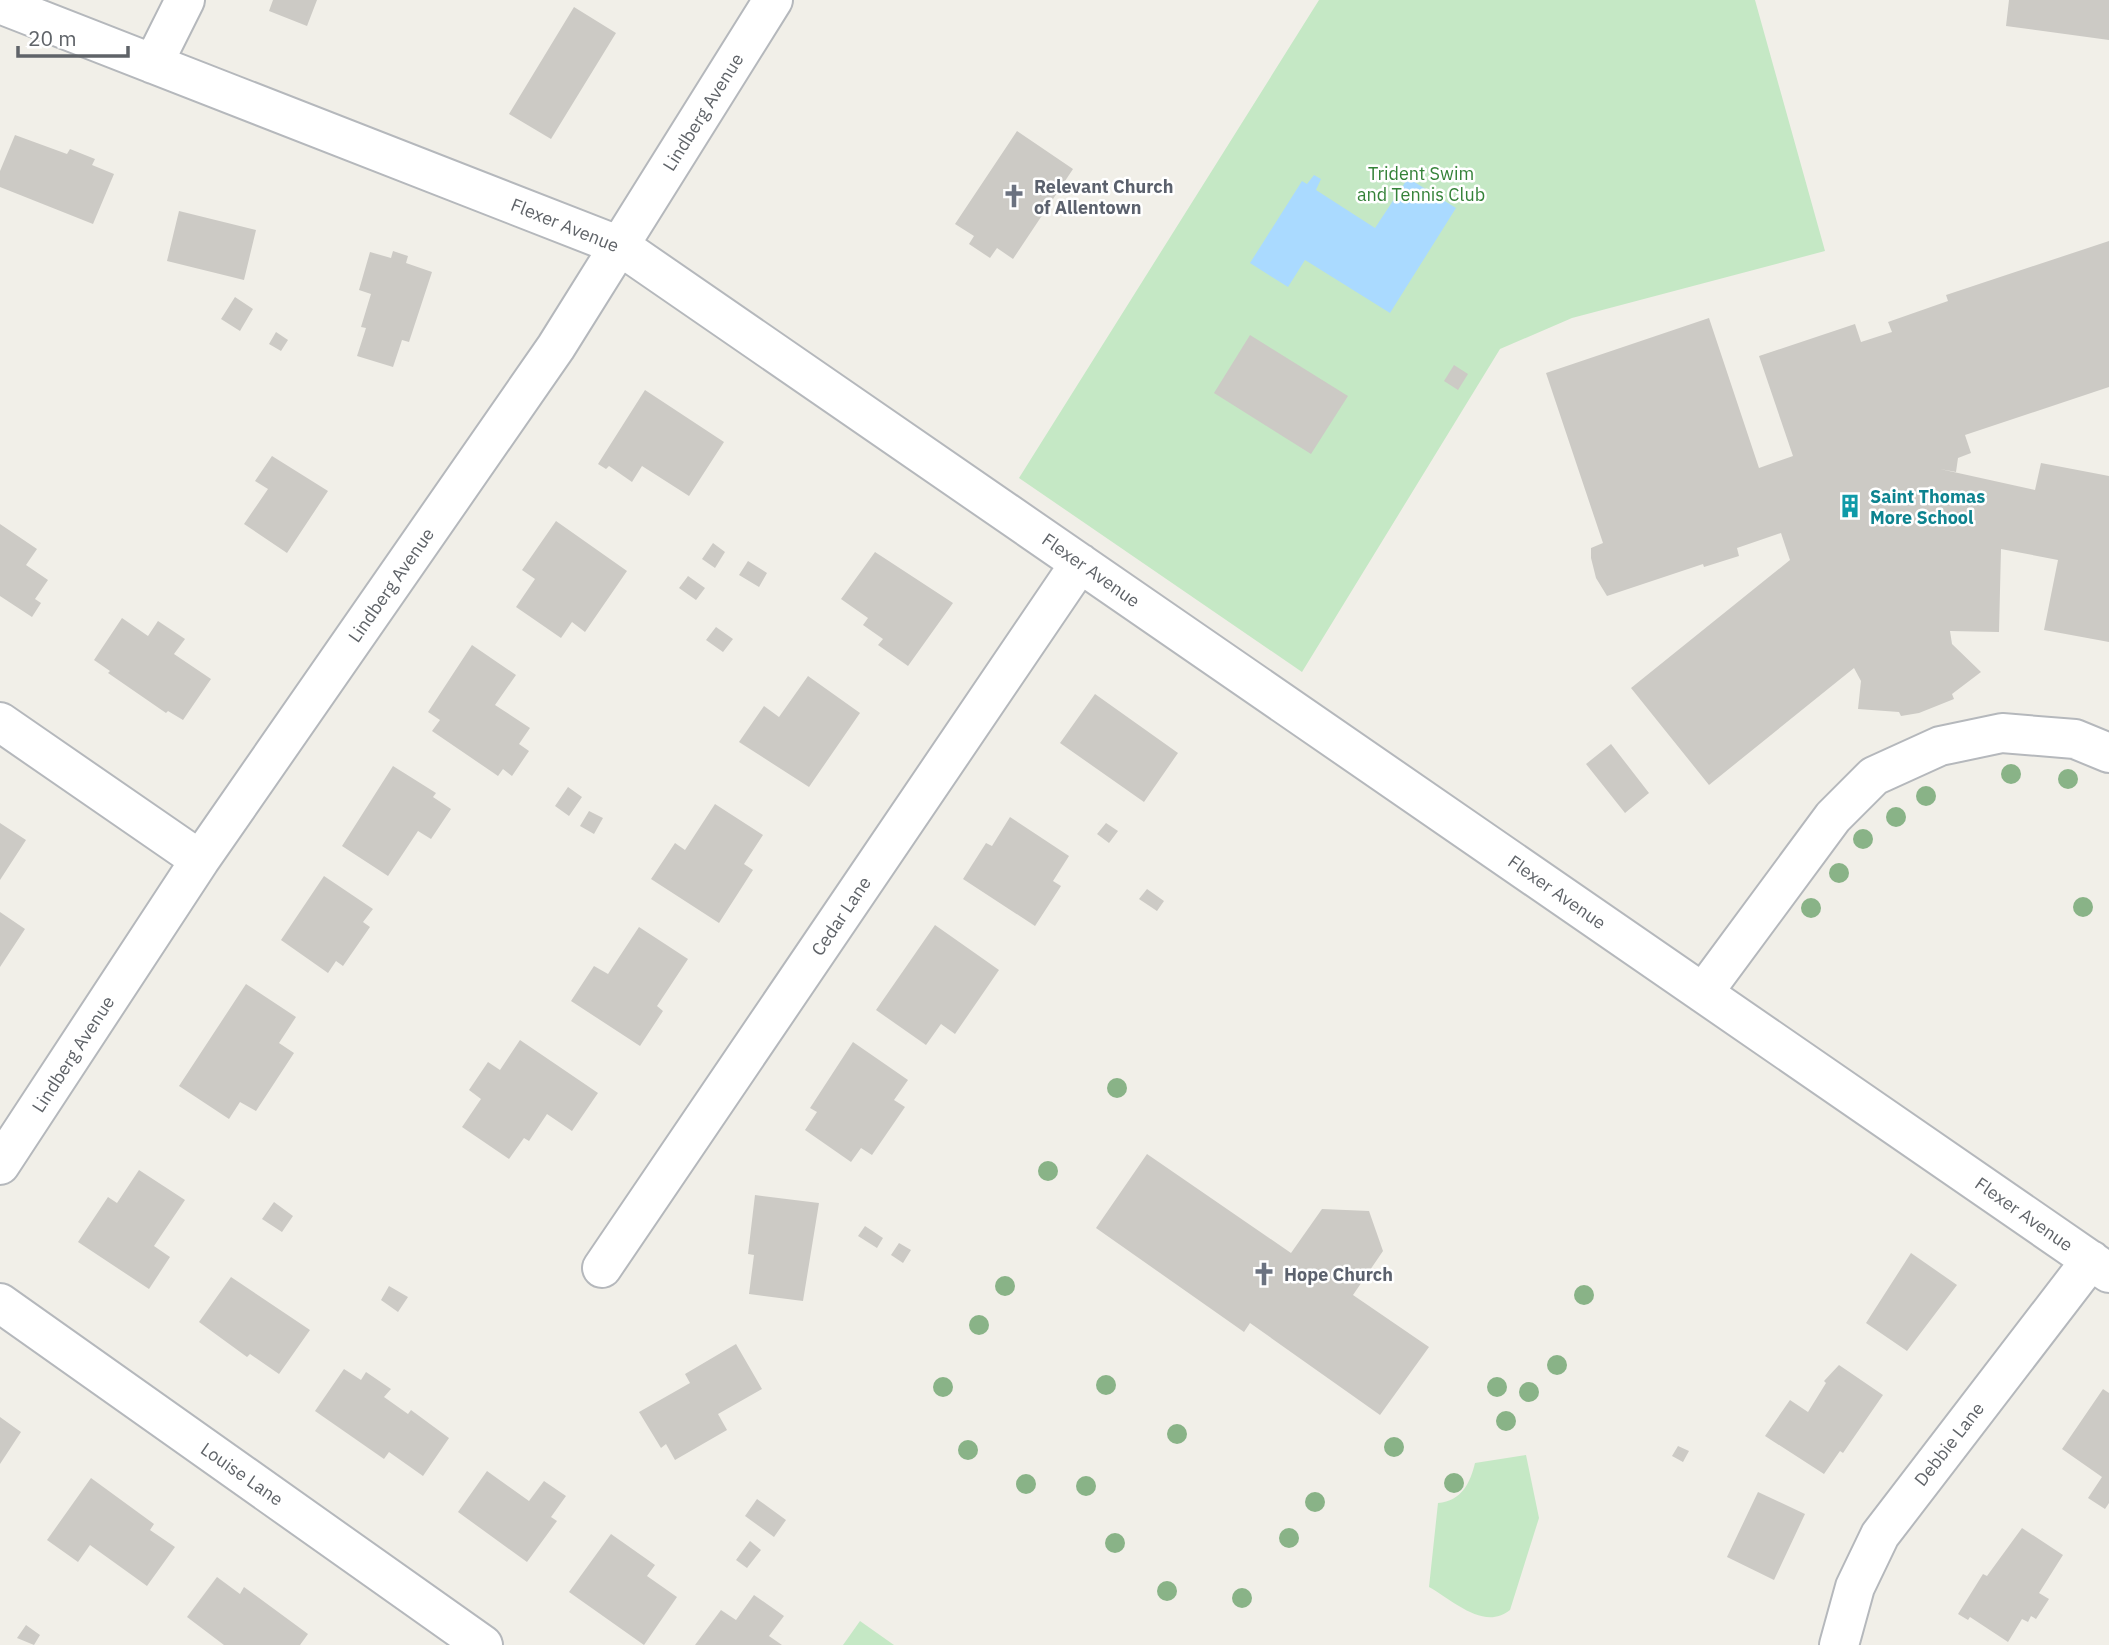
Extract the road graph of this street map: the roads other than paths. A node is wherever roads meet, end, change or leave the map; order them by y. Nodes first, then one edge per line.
1 (185, 0) edge
2 (773, 0) edge
3 (0, 4) edge
4 (153, 64) junction
5 (620, 246) junction
6 (1080, 563) junction
7 (0, 722) edge
8 (2109, 753) edge
9 (200, 860) junction
10 (1703, 993) junction
11 (0, 1165) edge
12 (2100, 1266) edge
13 (602, 1268) dead end
14 (0, 1303) edge
15 (483, 1645) edge
16 (1839, 1645) edge

1 - 4 street
2 - 5 street, Lindberg Avenue
3 - 4 street, Flexer Avenue
4 - 5 street, Flexer Avenue
5 - 6 street, Flexer Avenue
5 - 9 street, Lindberg Avenue
6 - 10 street, Flexer Avenue
6 - 13 street, Cedar Lane
7 - 9 street
8 - 10 street
9 - 11 street, Lindberg Avenue
10 - 12 street, Flexer Avenue
12 - 16 street, Debbie Lane
14 - 15 street, Louise Lane

